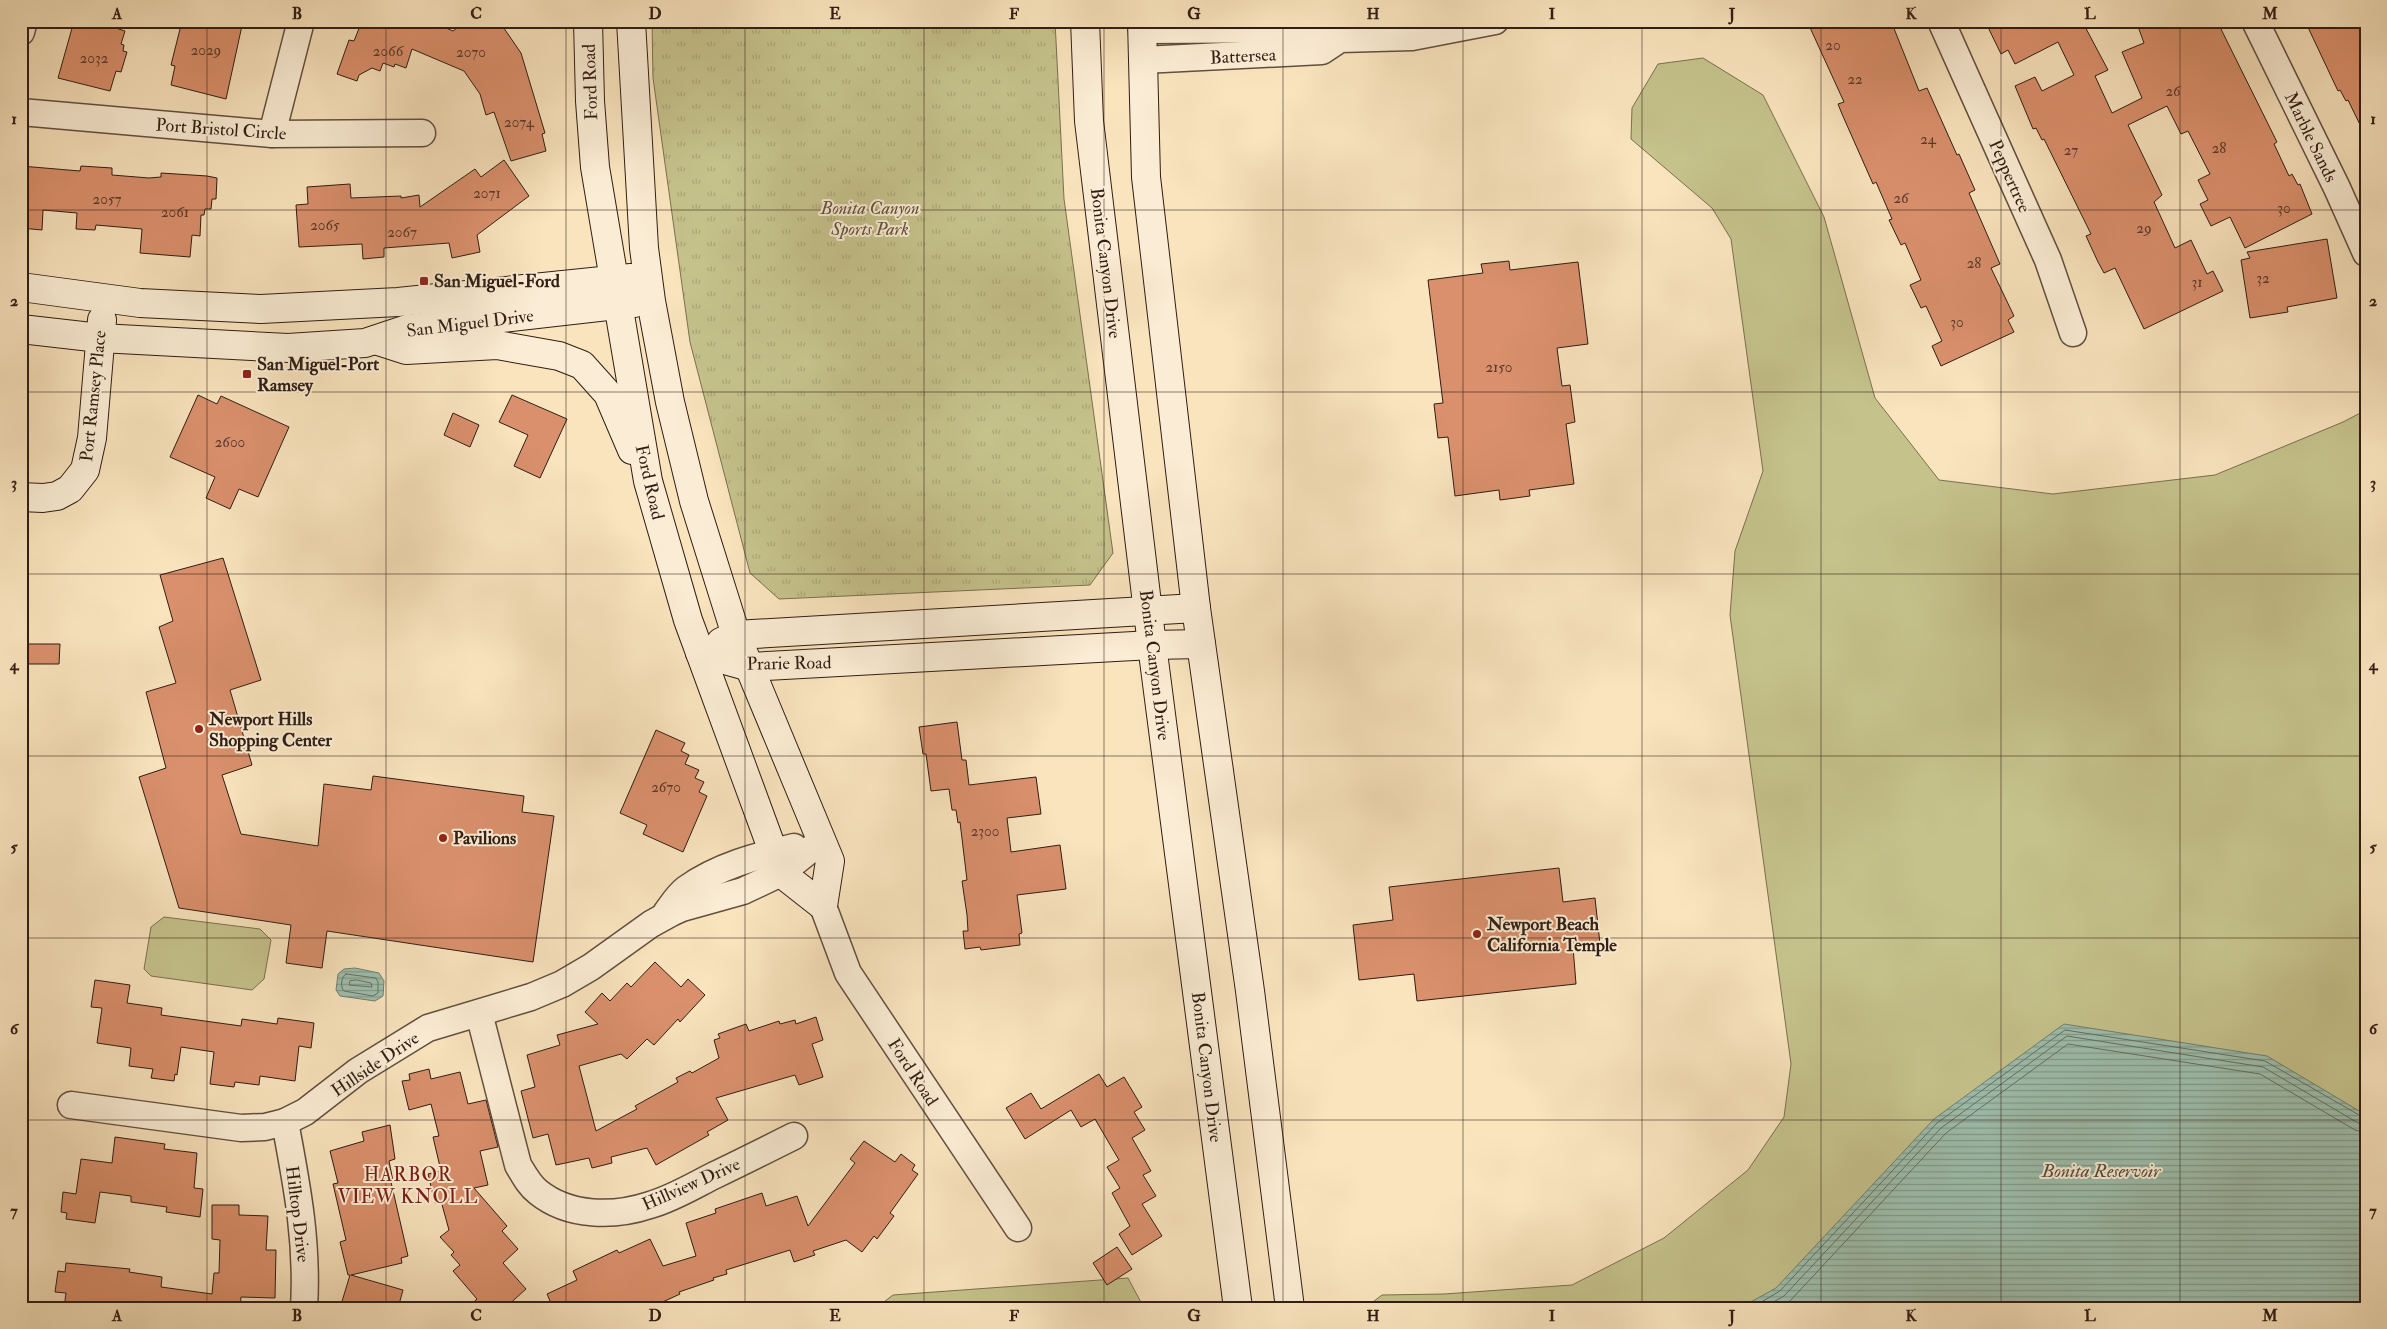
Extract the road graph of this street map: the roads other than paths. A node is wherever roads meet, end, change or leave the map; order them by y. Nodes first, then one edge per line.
1 (24, 21) edge
2 (301, 21) edge
3 (588, 21) edge
4 (631, 21) edge
5 (1085, 21) edge
6 (1495, 21) edge
7 (1941, 21) edge
8 (2255, 21) edge
9 (1142, 26) edge
10 (21, 32) edge
11 (1340, 39) junction
12 (1143, 60) junction
13 (21, 112) edge
14 (422, 132) dead end
15 (272, 134) junction
16 (2366, 253) edge
17 (21, 287) edge
18 (649, 288) junction
19 (616, 292) junction
20 (104, 299) junction
21 (21, 329) edge
22 (2073, 333) dead end
23 (100, 338) junction
24 (375, 340) junction
25 (648, 481) junction
26 (21, 497) edge
27 (1196, 608) junction
28 (1148, 610) junction
29 (736, 634) junction
30 (1152, 644) junction
31 (1201, 644) junction
32 (700, 653) junction
33 (750, 667) junction
34 (821, 842) junction
35 (777, 862) junction
36 (823, 906) junction
37 (479, 1013) junction
38 (72, 1105) dead end
39 (285, 1122) junction
40 (794, 1136) dead end
41 (1018, 1228) dead end
42 (304, 1308) edge
43 (1238, 1308) edge
44 (1290, 1308) edge

1 - 10 street
2 - 15 street
3 - 19 main road, Ford Road
4 - 18 main road, Ford Road
5 - 28 main road, Bonita Canyon Drive
6 - 11 street, Battersea
7 - 22 street, Peppertree
8 - 16 street, Marble Sands
9 - 11 street, Battersea
9 - 12 main road
11 - 12 street, Battersea
12 - 27 main road
13 - 15 street, Port Bristol Circle
14 - 15 street, Port Bristol Circle
17 - 20 main road, San Miguel Drive
18 - 19 main road, San Miguel Drive
18 - 29 main road, Ford Road
19 - 20 main road, San Miguel Drive
19 - 24 main road, San Miguel Drive
19 - 25 main road, Ford Road
20 - 23 main road, Port Ramsey Place
21 - 23 main road, San Miguel Drive
23 - 24 main road, San Miguel Drive
23 - 26 main road, Port Ramsey Place
24 - 25 main road
25 - 32 main road, Ford Road
27 - 28 main road, Prarie Road
27 - 31 main road
28 - 29 main road, Prarie Road
28 - 30 main road, Bonita Canyon Drive
29 - 32 main road, Prarie Road
29 - 33 main road, Ford Road
30 - 31 main road, Prarie Road
30 - 33 main road, Prarie Road
30 - 43 main road, Bonita Canyon Drive
31 - 44 main road
32 - 33 main road, Prarie Road
32 - 35 main road, Ford Road
33 - 34 main road, Ford Road
34 - 35 street, Hillside Drive
34 - 36 main road, Ford Road
35 - 36 main road
35 - 37 street, Hillside Drive
36 - 41 street, Ford Road
37 - 39 street, Hillside Drive
37 - 40 street, Hillview Drive
38 - 39 street, Hillside Drive
39 - 42 street, Hilltop Drive

